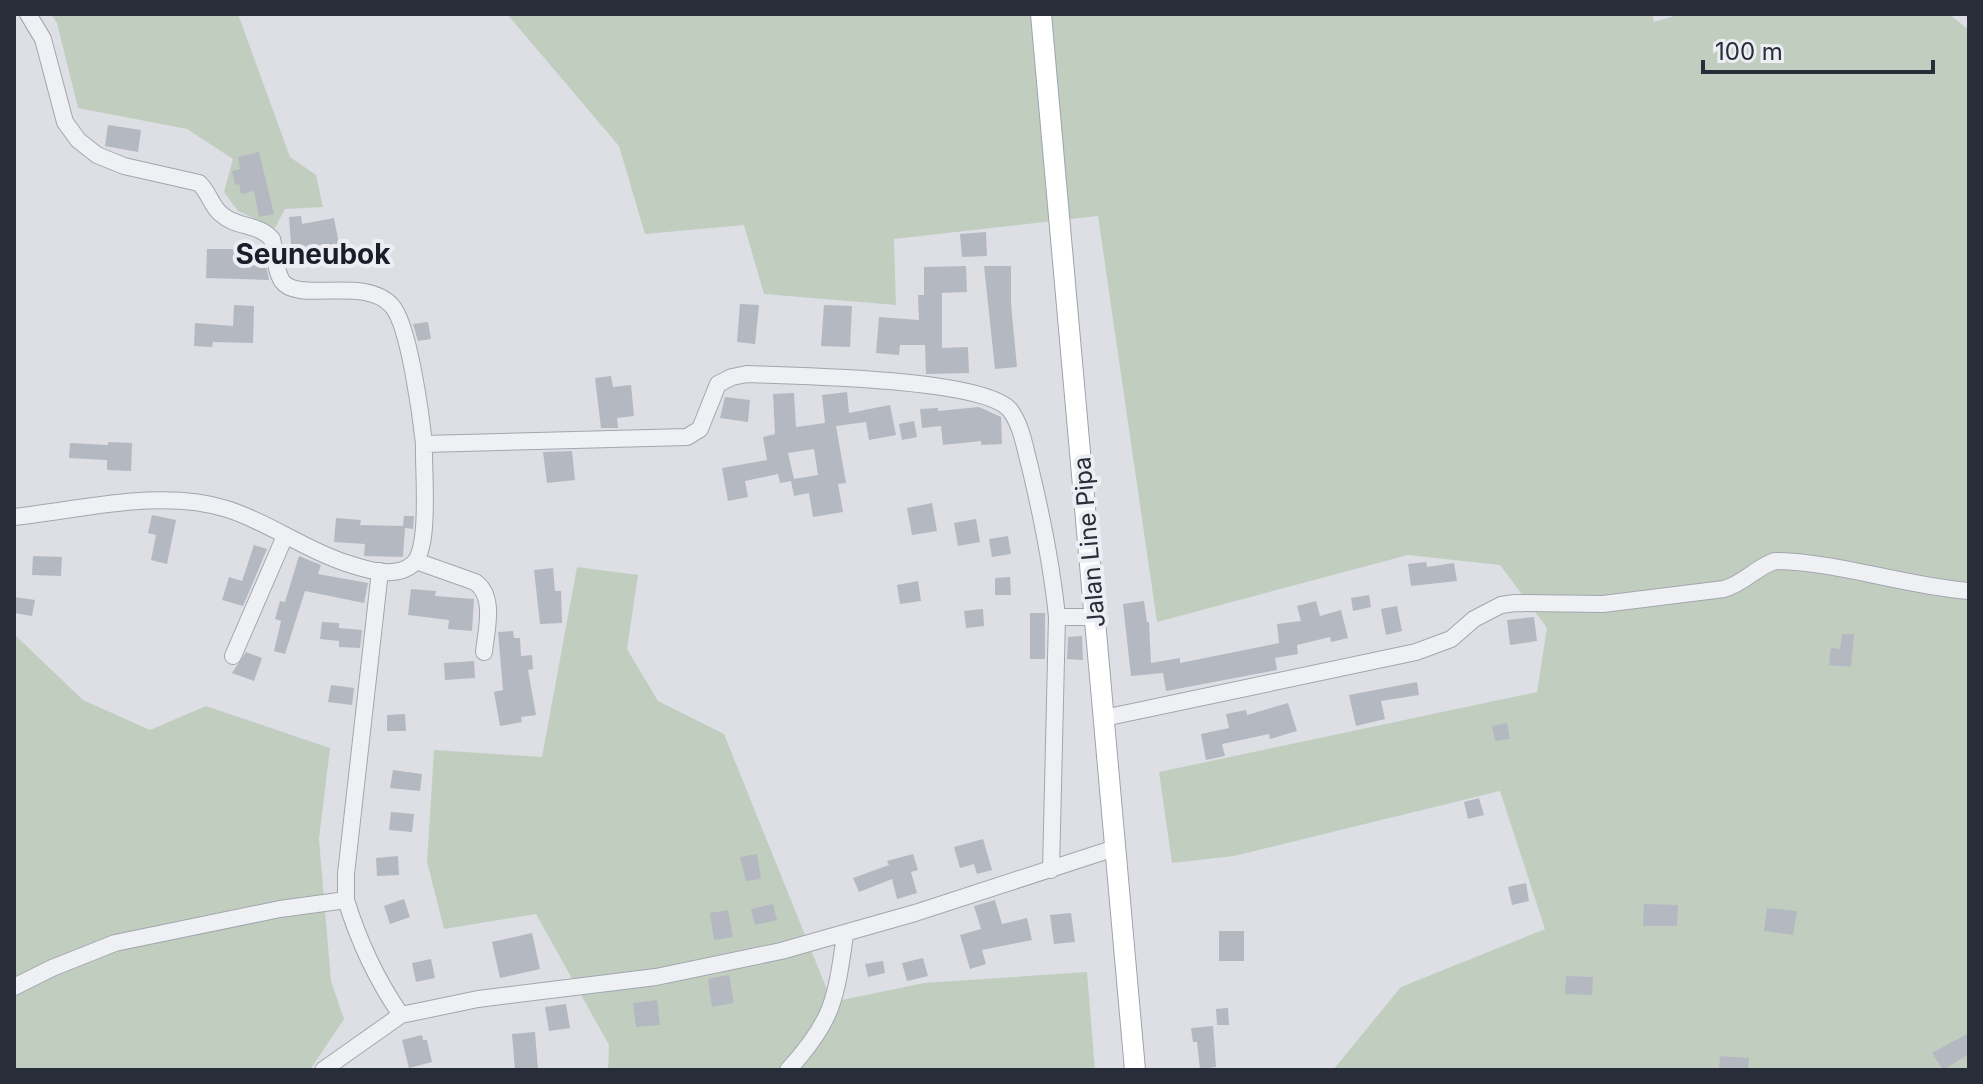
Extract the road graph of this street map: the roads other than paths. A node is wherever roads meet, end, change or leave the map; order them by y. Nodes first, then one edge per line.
1 (28, 14) edge
2 (1041, 14) edge
3 (424, 444) junction
4 (14, 517) edge
5 (285, 536) junction
6 (416, 561) junction
7 (380, 571) junction
8 (1969, 591) edge
9 (1057, 617) junction
10 (1096, 617) junction
11 (484, 652) dead end
12 (233, 656) dead end
13 (1104, 718) junction
14 (1115, 848) junction
15 (1051, 870) junction
16 (346, 900) junction
17 (845, 935) junction
18 (14, 987) edge
19 (401, 1015) junction
20 (323, 1070) edge
21 (788, 1070) edge
22 (1135, 1070) edge

1 - 3 street
2 - 10 main road, Jalan Line Pipa
3 - 6 street
3 - 9 street
4 - 5 street
5 - 7 street
5 - 12 street
6 - 7 street
6 - 11 street
7 - 16 street
8 - 13 street
9 - 10 street
9 - 15 street
10 - 13 main road, Jalan Line Pipa
13 - 14 main road, Jalan Line Pipa
14 - 15 street
14 - 22 main road, Jalan Line Pipa
15 - 17 street
16 - 18 street
16 - 19 street
17 - 19 street
17 - 21 street
19 - 20 street

